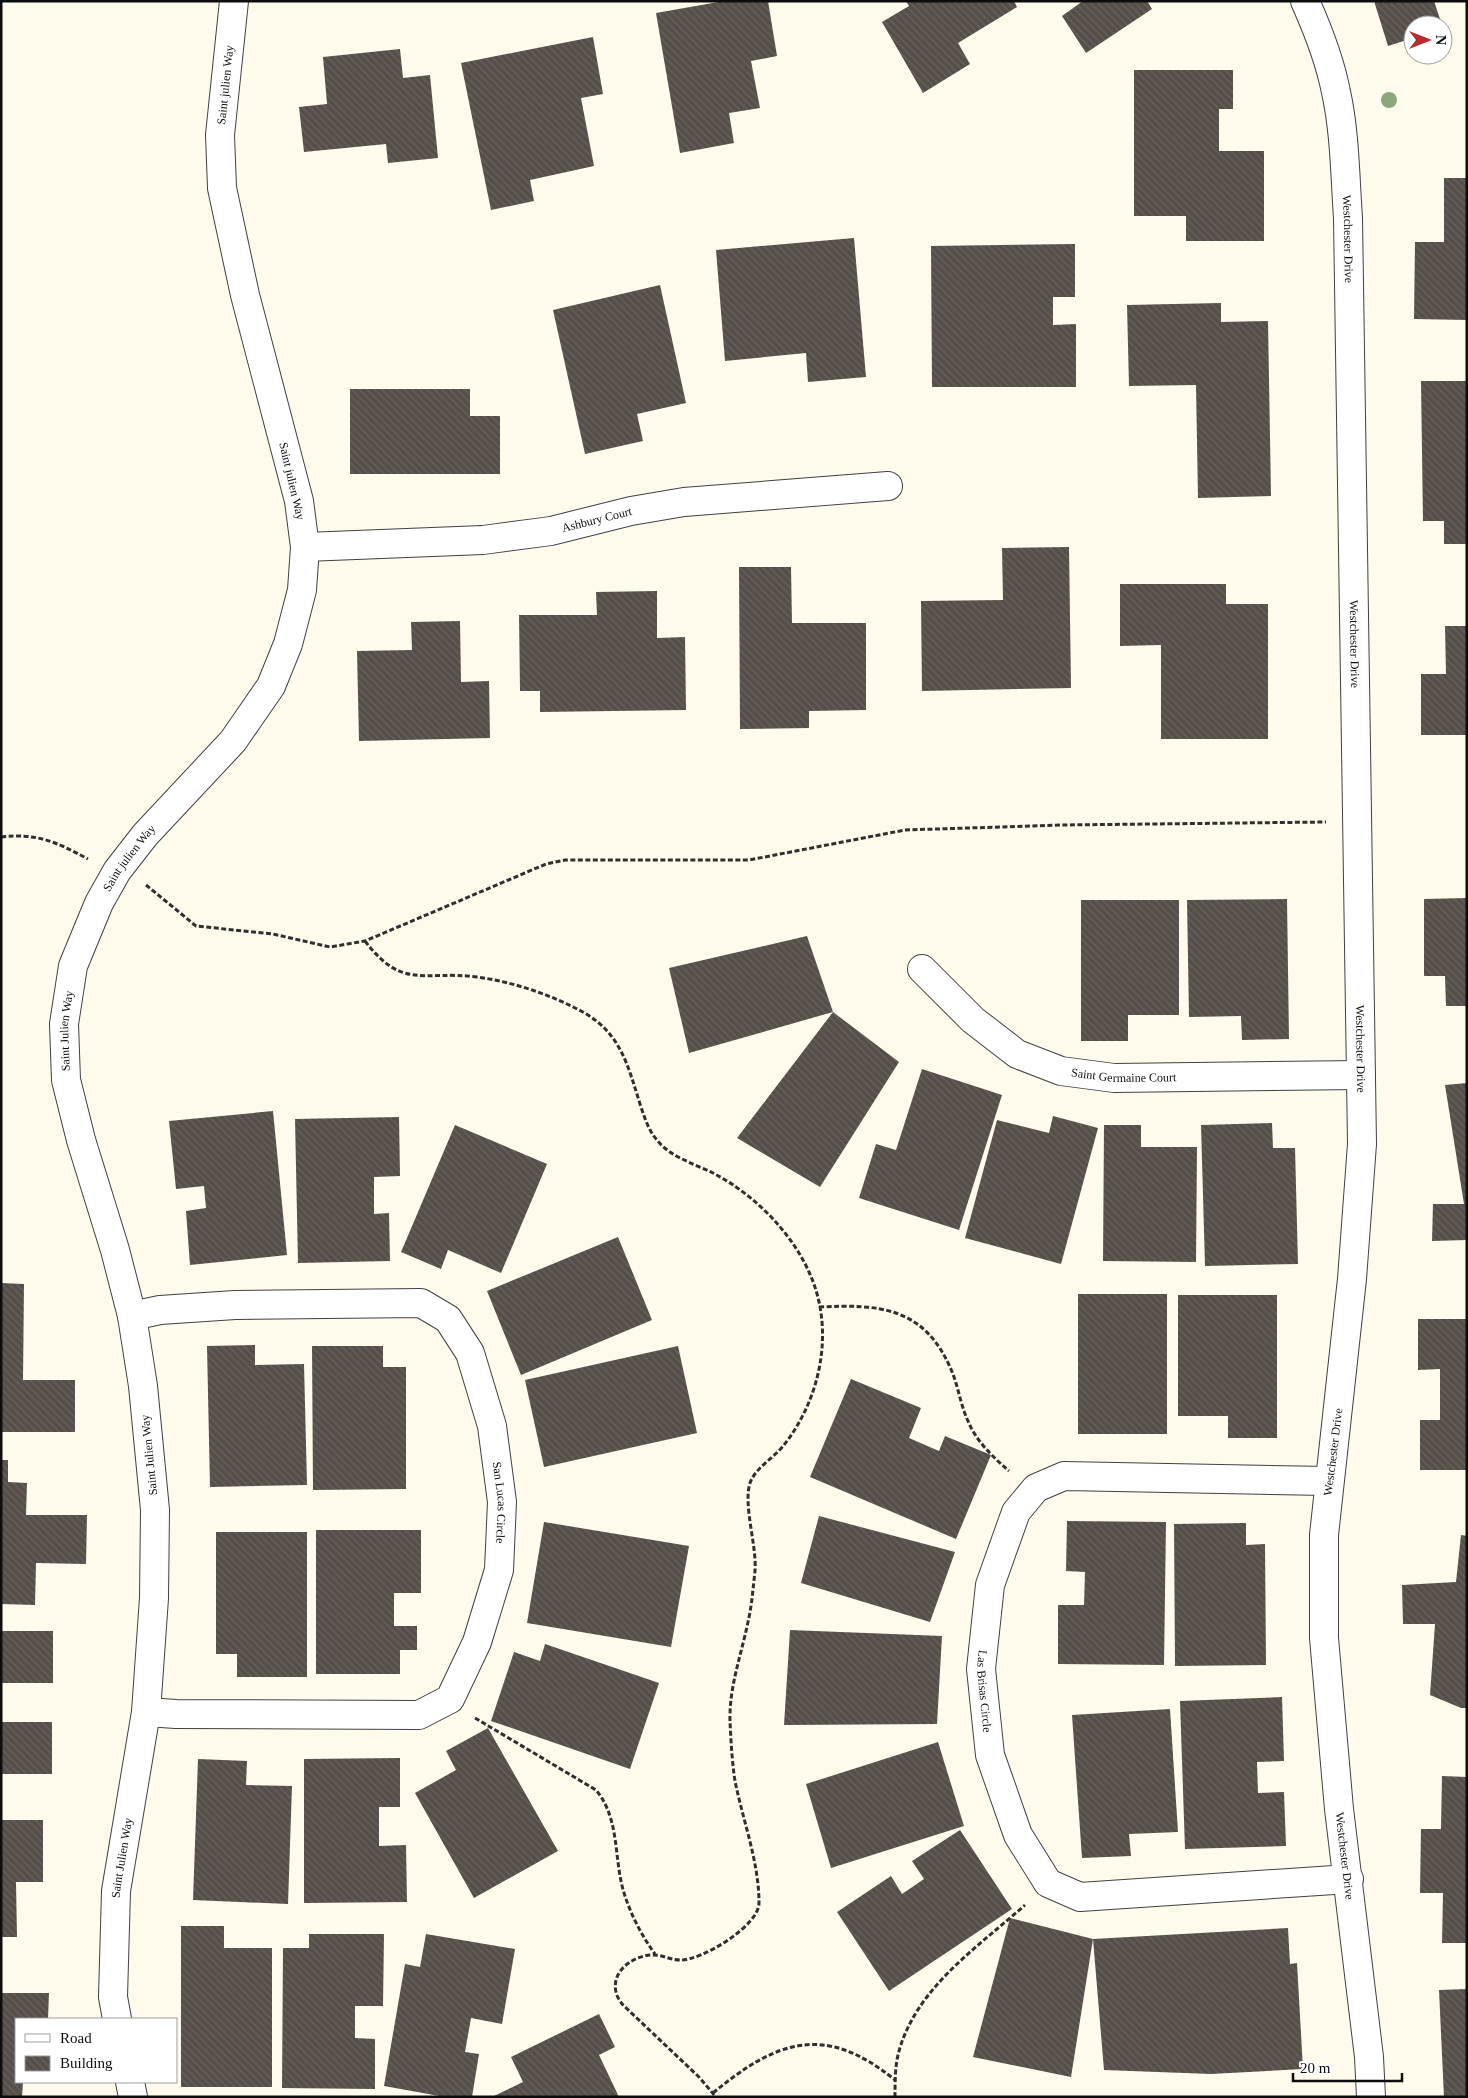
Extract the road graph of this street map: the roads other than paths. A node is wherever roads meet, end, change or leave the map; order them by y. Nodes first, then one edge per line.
1 (234, 1) edge
2 (1305, 1) edge
3 (888, 486) dead end
4 (305, 547) junction
5 (99, 903) joint
6 (922, 970) dead end
7 (1361, 1075) junction
8 (132, 1316) junction
9 (1328, 1482) junction
10 (146, 1712) junction
11 (1349, 1879) junction
12 (117, 2018) edge
13 (130, 2083) edge
14 (133, 2097) edge
15 (1371, 2097) edge

1 - 4 street, Saint julien Way
2 - 7 street, Westchester Drive
3 - 4 street, Ashbury Court
4 - 5 street, Saint julien Way
5 - 8 street, Saint Julien Way
6 - 7 street, Saint Germaine Court
7 - 9 street, Westchester Drive
8 - 10 street, Saint Julien Way
8 - 10 street, San Lucas Circle
9 - 11 street, Westchester Drive
9 - 11 street, Las Brisas Circle
10 - 12 street, Saint Julien Way
11 - 15 street, Westchester Drive
13 - 14 street

